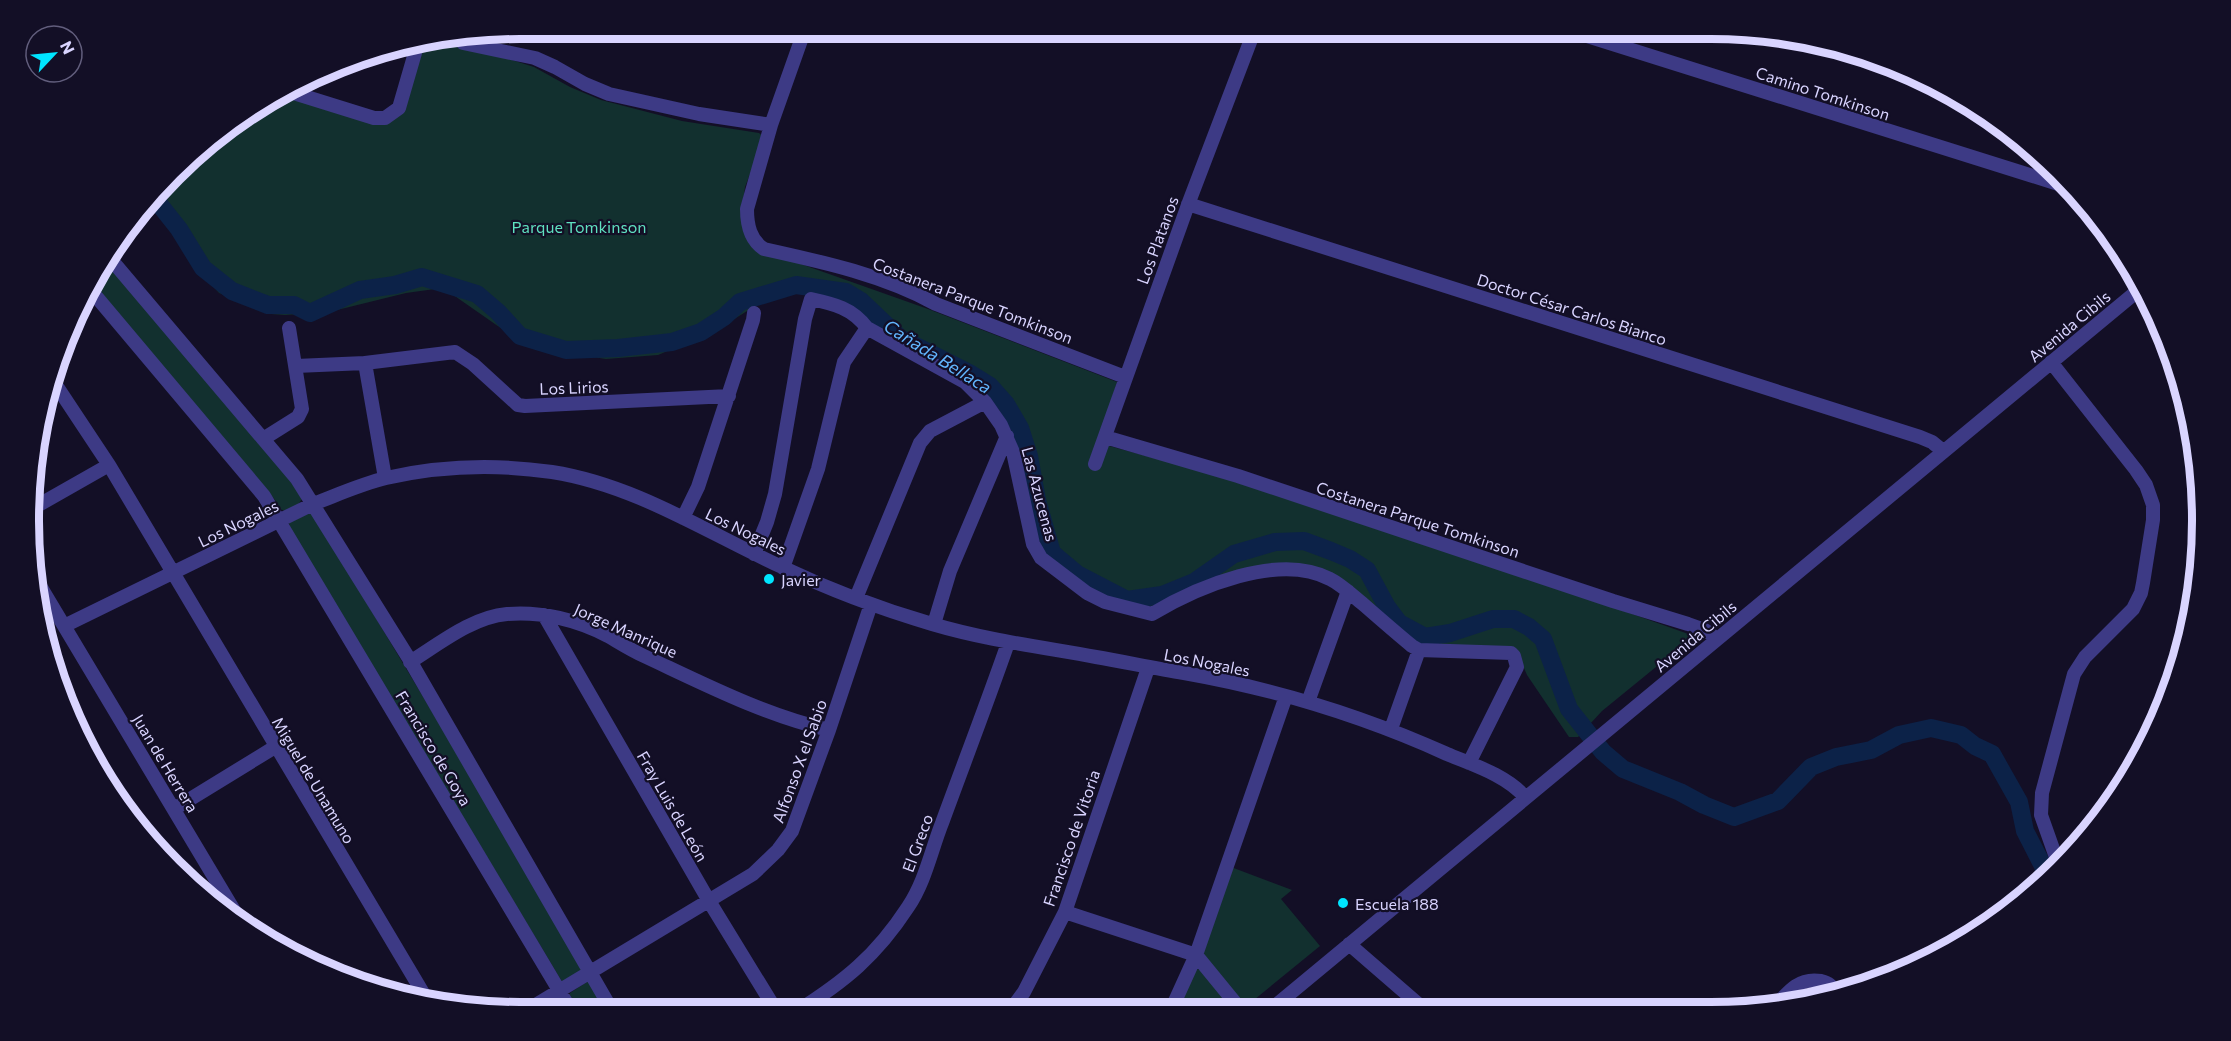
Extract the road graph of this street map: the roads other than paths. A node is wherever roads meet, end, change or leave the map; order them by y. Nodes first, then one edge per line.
1 (801, 39) edge
2 (1251, 39) edge
3 (1599, 39) edge
4 (463, 43) edge
5 (416, 51) edge
6 (298, 94) edge
7 (771, 125) junction
8 (2053, 182) edge
9 (1188, 204) junction
10 (114, 262) edge
11 (2134, 294) edge
12 (96, 296) edge
13 (754, 313) dead end
14 (289, 328) dead end
15 (867, 328) junction
16 (2051, 362) junction
17 (365, 363) junction
18 (296, 366) junction
19 (1125, 377) junction
20 (58, 388) edge
21 (729, 396) junction
22 (985, 402) junction
23 (1007, 436) junction
24 (1105, 437) junction
25 (263, 439) junction
26 (1943, 451) junction
27 (1095, 464) dead end
28 (109, 465) junction
29 (385, 478) junction
30 (40, 504) edge
31 (313, 504) junction
32 (683, 518) junction
33 (279, 521) junction
34 (754, 554) junction
35 (783, 568) junction
36 (172, 572) junction
37 (1348, 591) junction
38 (45, 594) edge
39 (856, 598) junction
40 (871, 604) junction
41 (544, 615) junction
42 (934, 624) junction
43 (64, 626) junction
44 (1717, 639) junction
45 (1008, 643) junction
46 (1419, 650) junction
47 (410, 662) junction
48 (1148, 668) junction
49 (1286, 696) junction
50 (1308, 702) junction
51 (1391, 729) junction
52 (829, 730) junction
53 (275, 747) junction
54 (1469, 763) junction
55 (1525, 797) junction
56 (174, 809) junction
57 (2056, 856) edge
58 (709, 901) junction
59 (231, 905) edge
60 (1065, 912) junction
61 (1349, 944) junction
62 (1197, 955) junction
63 (590, 974) junction
64 (1831, 987) edge
65 (422, 992) edge
66 (560, 992) junction
67 (1784, 996) edge
68 (542, 1002) edge
69 (566, 1002) edge
70 (607, 1002) edge
71 (771, 1002) edge
72 (810, 1002) edge
73 (1017, 1002) edge
74 (1176, 1002) edge
75 (1235, 1002) edge
76 (1280, 1002) edge
77 (1415, 1002) edge

1 - 7 street
2 - 9 street, Los Platanos
3 - 8 street, Camino Tomkinson
4 - 7 street
5 - 6 street
7 - 19 street, Costanera Parque Tomkinson
9 - 19 street, Los Platanos
9 - 26 street, Doctor César Carlos Bianco
10 - 25 street, Francisco de Goya
11 - 16 street, Avenida Cibils
12 - 33 street, Francisco de Goya
13 - 21 street
14 - 18 street
15 - 22 street, Las Azucenas
15 - 34 street, Las Azucenas
15 - 35 street
16 - 26 street, Avenida Cibils
16 - 57 street
17 - 18 street, Los Lirios
17 - 21 street, Los Lirios
17 - 29 street
18 - 25 street
19 - 24 street, Los Platanos
20 - 28 street, Miguel de Unamuno
21 - 32 street
22 - 23 street, Las Azucenas
22 - 39 street
23 - 37 street, Las Azucenas
23 - 42 street
24 - 27 street, Los Platanos
24 - 44 street, Costanera Parque Tomkinson
25 - 31 street, Francisco de Goya
26 - 44 street, Avenida Cibils
28 - 30 street
28 - 36 street, Miguel de Unamuno
29 - 31 street, Los Nogales
29 - 32 street, Los Nogales
31 - 33 street, Los Nogales
31 - 47 street, Francisco de Goya
32 - 34 street, Los Nogales
33 - 36 street, Los Nogales
33 - 66 street, Francisco de Goya
34 - 35 street, Los Nogales
35 - 39 street, Los Nogales
36 - 43 street, Los Nogales
36 - 53 street, Miguel de Unamuno
37 - 46 street, Las Azucenas
37 - 50 street
38 - 43 street, Juan de Herrera
39 - 40 street, Los Nogales
40 - 42 street, Los Nogales
40 - 52 street, Alfonso X el Sabio
41 - 47 street, Jorge Manrique
41 - 52 street, Jorge Manrique
41 - 58 street, Fray Luis de León
42 - 45 street, Los Nogales
43 - 56 street, Juan de Herrera
44 - 55 street, Avenida Cibils
45 - 48 street, Los Nogales
45 - 72 street, El Greco
46 - 51 street
46 - 54 street
47 - 63 street, Francisco de Goya
48 - 49 street, Los Nogales
48 - 60 street, Francisco de Vitoria
49 - 50 street, Los Nogales
49 - 62 street
50 - 51 street, Los Nogales
51 - 54 street, Los Nogales
52 - 58 street, Alfonso X el Sabio
53 - 56 street
53 - 65 street, Miguel de Unamuno
54 - 55 street, Los Nogales
55 - 61 street, Avenida Cibils
56 - 59 street, Juan de Herrera
58 - 63 street, Alfonso X el Sabio
58 - 71 street, Fray Luis de León
60 - 62 street
60 - 73 street, Francisco de Vitoria
61 - 76 street, Avenida Cibils
61 - 77 street
62 - 74 street
62 - 75 street
63 - 66 street
63 - 70 street, Francisco de Goya
64 - 67 street
66 - 68 street
66 - 69 street, Francisco de Goya

